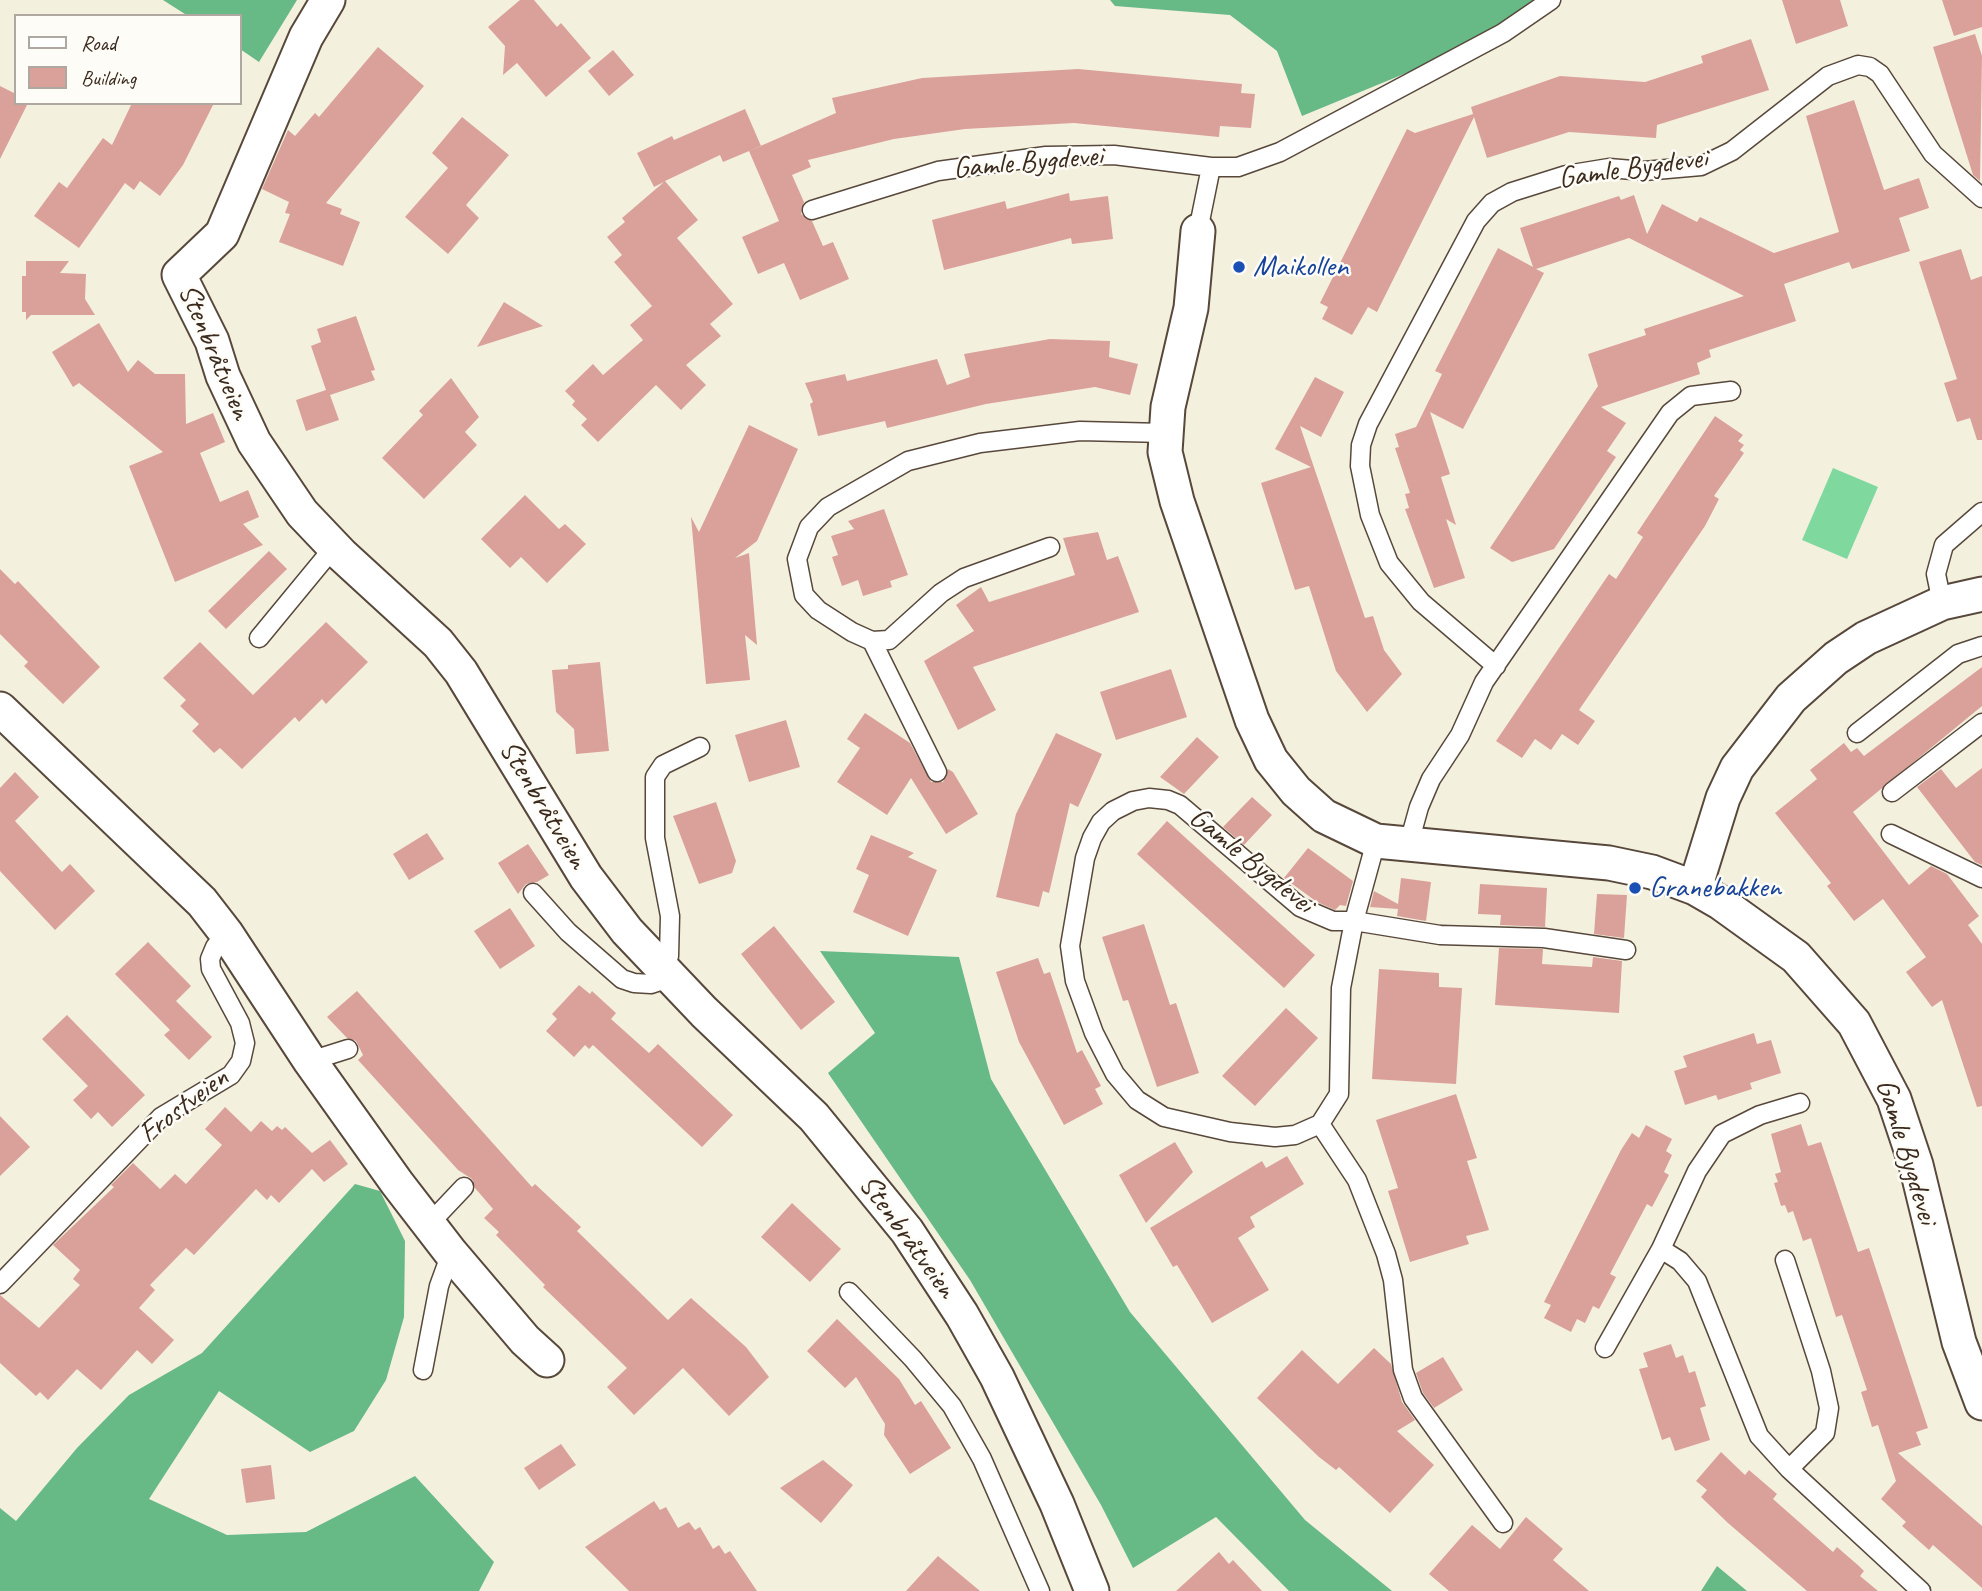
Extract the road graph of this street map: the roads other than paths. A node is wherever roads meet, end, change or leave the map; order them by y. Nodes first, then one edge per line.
1 (328, 0) edge
2 (1551, 0) edge
3 (1211, 167) junction
4 (1982, 198) edge
5 (812, 210) dead end
6 (1198, 231) joint
7 (1731, 391) dead end
8 (1164, 433) junction
9 (1982, 512) edge
10 (334, 547) junction
11 (1050, 547) dead end
12 (1982, 594) edge
13 (1942, 603) junction
14 (259, 638) dead end
15 (872, 641) junction
16 (1982, 646) edge
17 (1496, 666) junction
18 (0, 709) edge
19 (1982, 723) edge
20 (1857, 733) dead end
21 (700, 747) dead end
22 (937, 772) dead end
23 (1892, 792) dead end
24 (1891, 834) dead end
25 (1376, 841) junction
26 (1409, 844) junction
27 (1982, 878) edge
28 (1695, 888) junction
29 (533, 893) dead end
30 (1354, 921) junction
31 (226, 933) junction
32 (1626, 950) dead end
33 (665, 974) junction
34 (348, 1049) dead end
35 (310, 1061) junction
36 (1800, 1103) dead end
37 (1320, 1124) junction
38 (464, 1187) dead end
39 (429, 1224) junction
40 (1661, 1249) junction
41 (451, 1252) junction
42 (1785, 1260) dead end
43 (0, 1284) edge
44 (849, 1292) dead end
45 (1605, 1348) dead end
46 (547, 1360) dead end
47 (423, 1370) dead end
48 (1978, 1383) edge
49 (1789, 1469) junction
50 (1503, 1523) dead end
51 (1040, 1591) edge
52 (1092, 1591) edge
53 (1921, 1591) edge

1 - 10 street, Stenbråtveien
2 - 3 lane, Gamle Bygdevei
3 - 5 lane, Gamle Bygdevei
3 - 6 lane, Gamle Bygdevei
4 - 17 lane, Gamle Bygdevei
6 - 8 street, Gamle Bygdevei
7 - 17 lane
8 - 15 lane
8 - 25 street, Gamle Bygdevei
9 - 13 lane
10 - 14 lane
10 - 33 street, Stenbråtveien
11 - 15 lane
12 - 13 street
13 - 28 street
15 - 22 lane
16 - 20 lane
17 - 26 lane
18 - 31 street
19 - 23 lane
21 - 33 lane
24 - 27 lane
25 - 26 street, Gamle Bygdevei
25 - 30 lane, Gamle Bygdevei
26 - 28 street, Gamle Bygdevei
28 - 48 street, Gamle Bygdevei
29 - 33 lane
30 - 32 lane, Gamle Bygdevei
30 - 37 lane, Gamle Bygdevei
30 - 37 lane, Gamle Bygdevei
31 - 35 street
31 - 43 lane, Frostveien
33 - 52 street, Stenbråtveien
34 - 35 lane
35 - 39 street
36 - 40 lane
37 - 50 lane
38 - 39 lane
39 - 41 street
40 - 45 lane
40 - 49 lane
41 - 46 street
41 - 47 lane
42 - 49 lane
44 - 51 lane
49 - 53 lane

